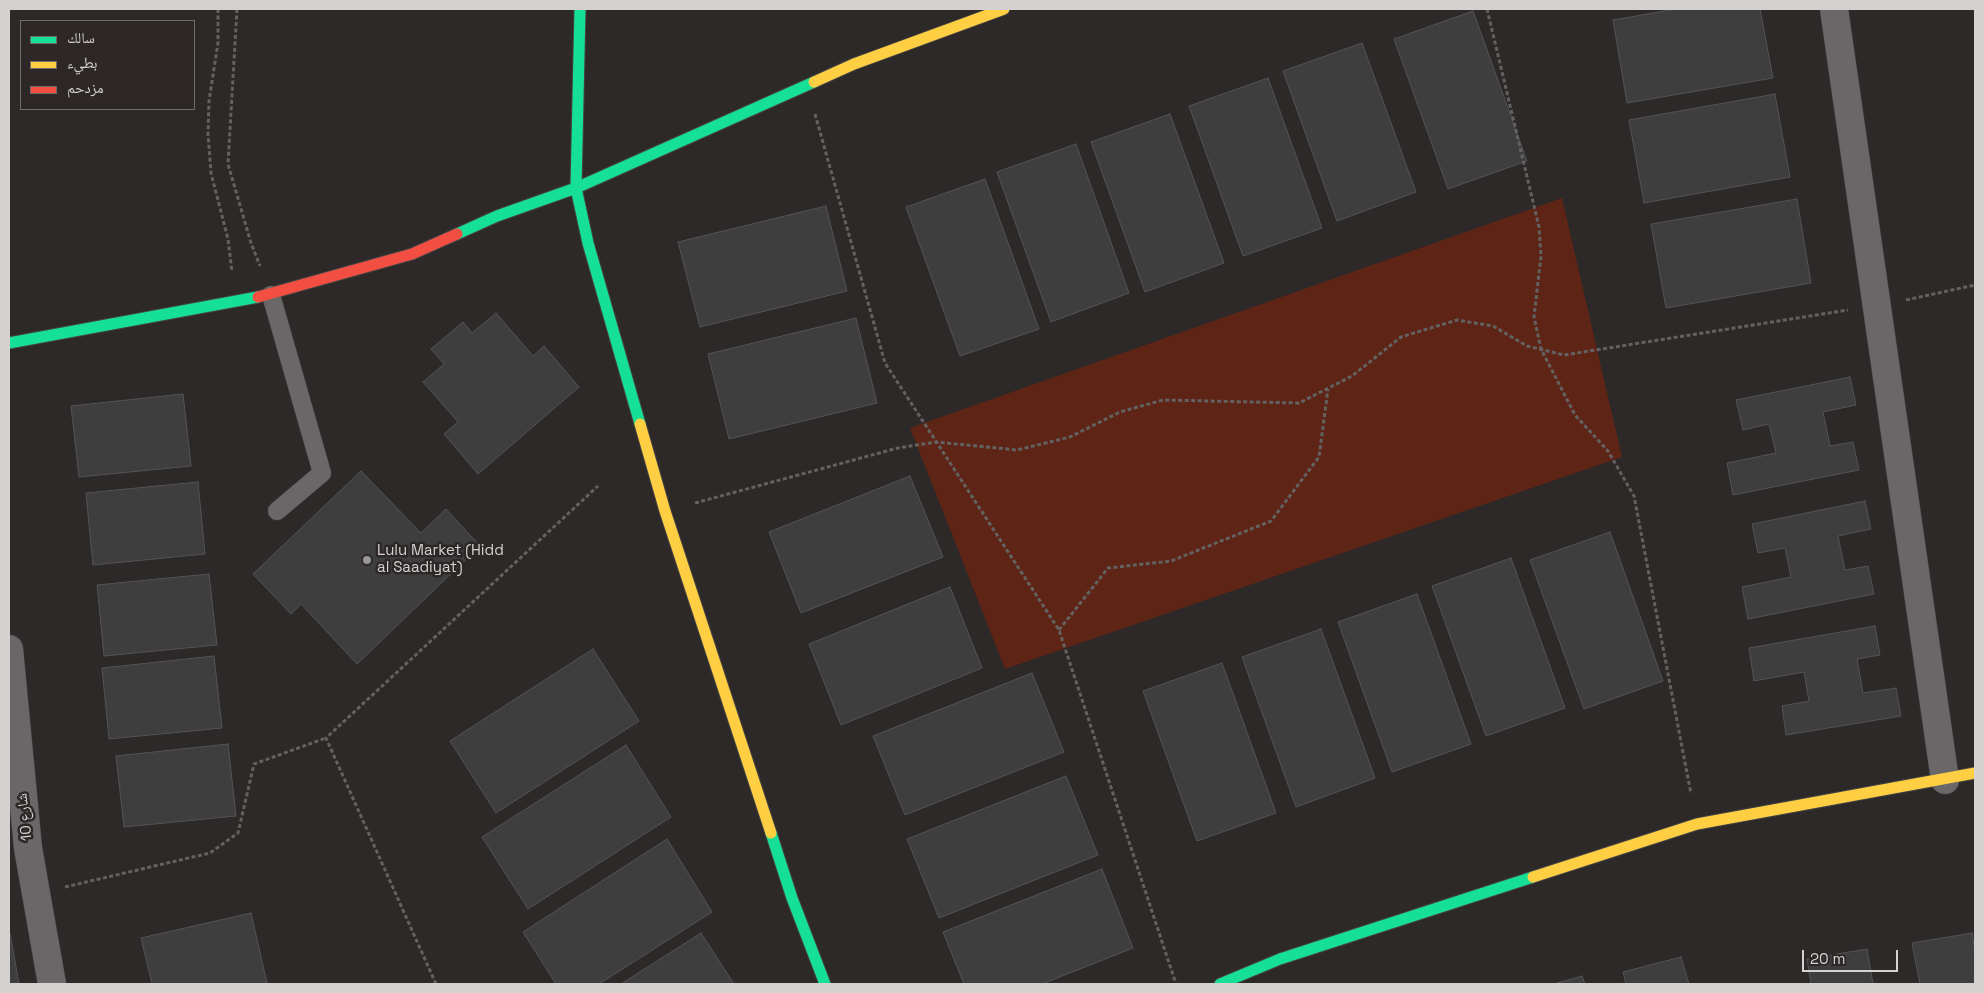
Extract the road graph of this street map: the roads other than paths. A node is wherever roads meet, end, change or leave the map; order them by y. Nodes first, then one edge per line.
1 (580, 9) edge
2 (1004, 9) edge
3 (1834, 9) edge
4 (576, 188) junction
5 (271, 295) junction
6 (9, 344) edge
7 (277, 511) dead end
8 (9, 649) edge
9 (1975, 773) edge
10 (1945, 780) junction
11 (52, 984) edge
12 (825, 984) edge
13 (1220, 984) edge

1 - 4 street
2 - 4 street
3 - 10 street
4 - 5 street
4 - 12 street
5 - 6 street
5 - 7 lane
8 - 11 street, شارع 10
9 - 10 street
10 - 13 street

